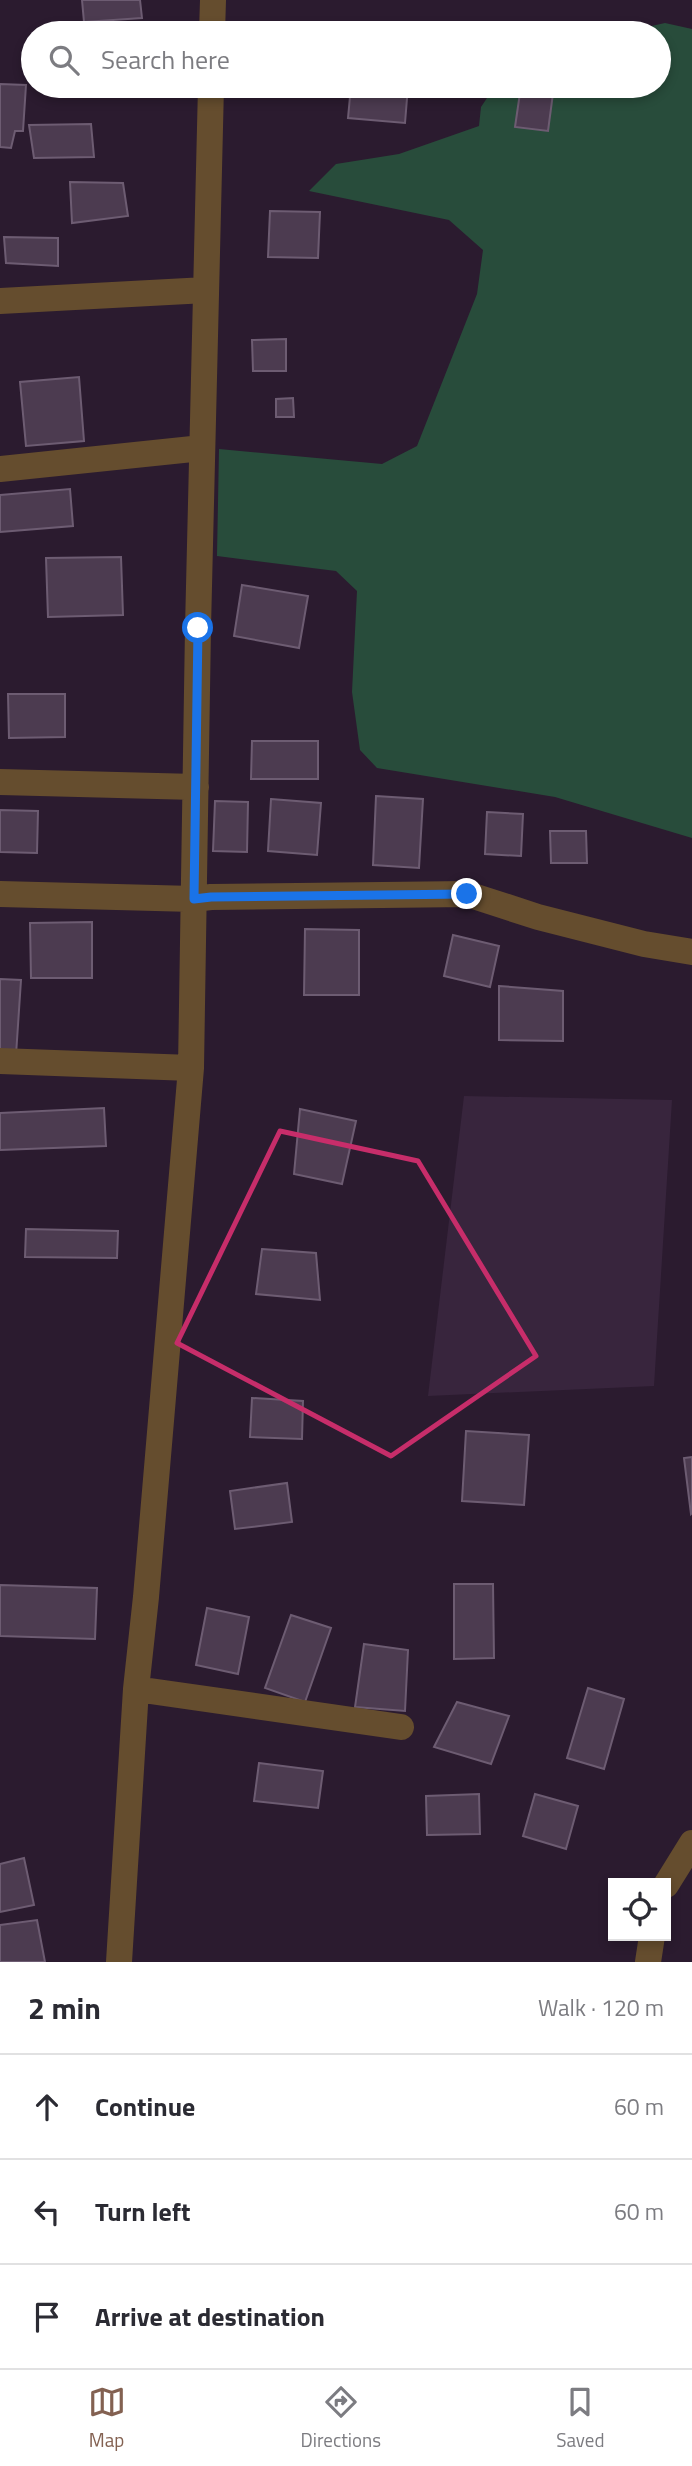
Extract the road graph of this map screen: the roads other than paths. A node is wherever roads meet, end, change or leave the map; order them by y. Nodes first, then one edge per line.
1 (213, 0) edge
2 (212, 21) edge
3 (211, 98) edge
4 (206, 290) junction
5 (0, 301) edge
6 (202, 448) junction
7 (0, 469) edge
8 (0, 782) edge
9 (196, 787) junction
10 (0, 894) edge
11 (194, 899) junction
12 (692, 952) edge
13 (0, 1061) edge
14 (191, 1068) junction
15 (136, 1689) junction
16 (401, 1727) dead end
17 (692, 1843) edge
18 (670, 1878) edge
19 (651, 1941) edge
20 (119, 1962) edge
21 (648, 1962) edge

1 - 2 street
3 - 4 street
4 - 5 street
4 - 6 street
6 - 7 street
6 - 9 street
8 - 9 street
9 - 11 street
10 - 11 street
11 - 12 street
11 - 14 street
13 - 14 street
14 - 15 street
15 - 16 street
15 - 20 street
17 - 18 street
19 - 21 street

